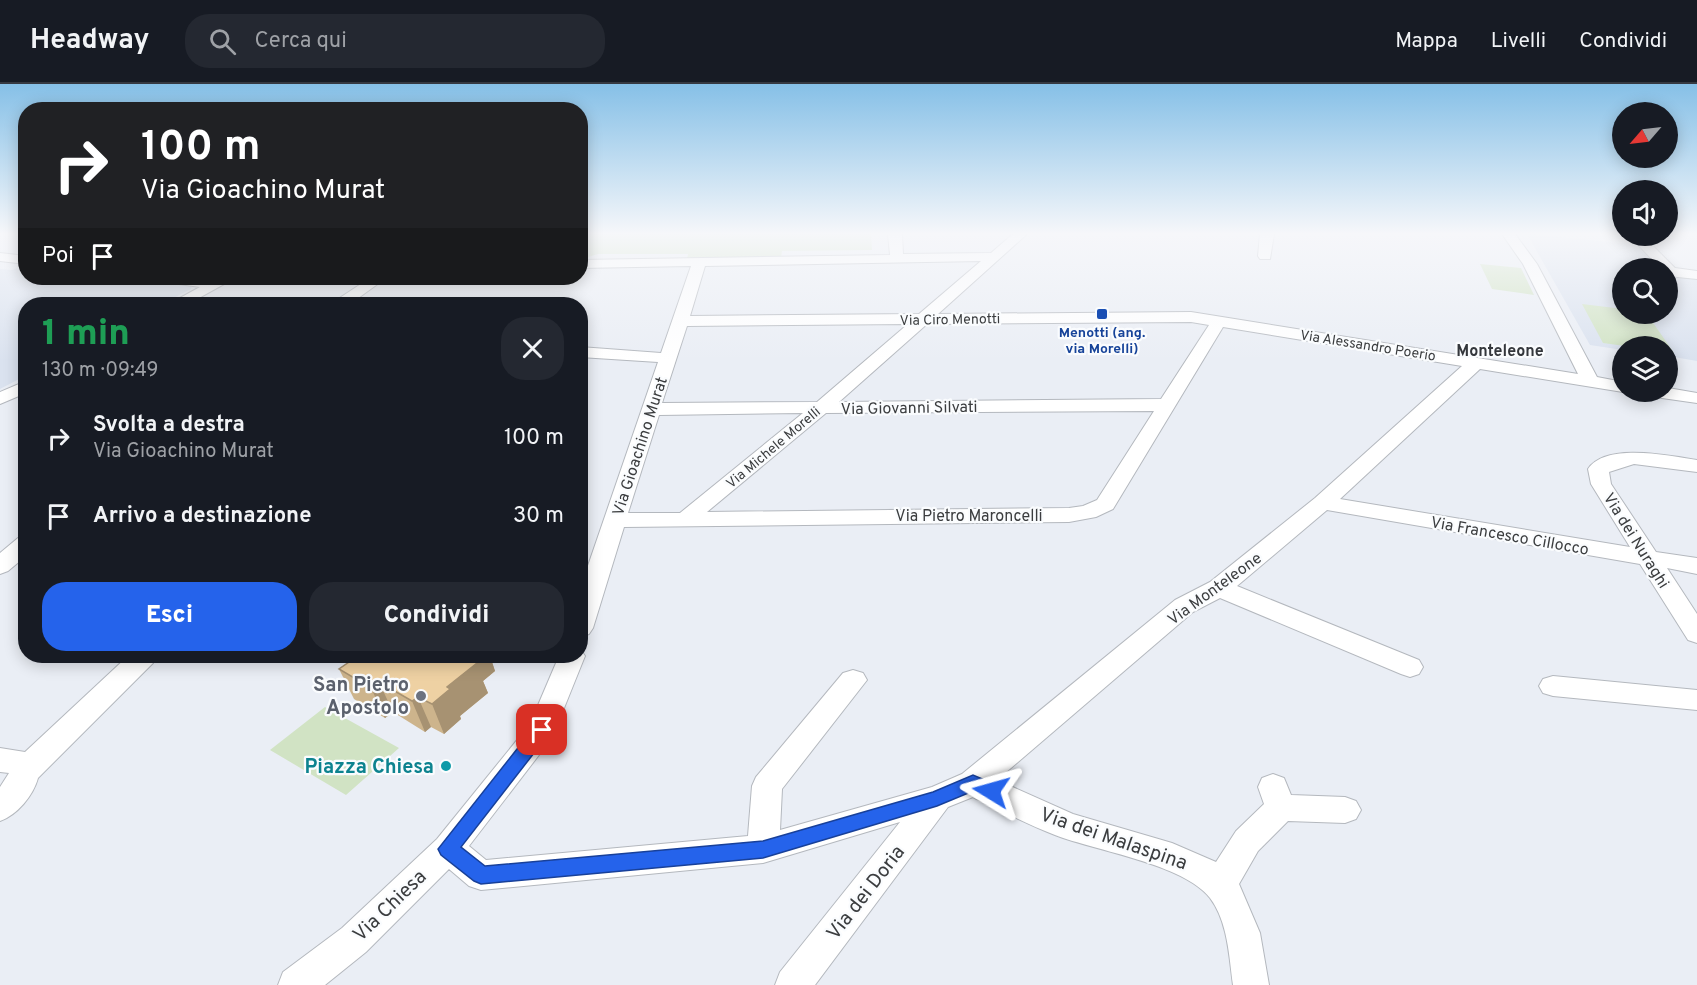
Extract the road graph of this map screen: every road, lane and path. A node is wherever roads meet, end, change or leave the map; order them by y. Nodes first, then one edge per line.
1 (695, 276) edge
2 (972, 276) edge
3 (1536, 276) edge
4 (214, 285) edge
5 (368, 285) edge
6 (191, 297) edge
7 (350, 297) edge
8 (924, 319) junction
9 (681, 321) junction
10 (1219, 321) junction
11 (588, 353) edge
12 (667, 358) junction
13 (1476, 363) junction
14 (1590, 381) junction
15 (1612, 385) edge
16 (18, 390) edge
17 (1678, 395) edge
18 (1697, 398) edge
19 (0, 399) edge
20 (1166, 405) junction
21 (821, 408) junction
22 (652, 410) junction
23 (1697, 466) edge
24 (1323, 504) junction
25 (688, 518) junction
26 (615, 520) junction
27 (18, 550) edge
28 (1648, 558) junction
29 (0, 566) edge
30 (1697, 566) edge
31 (1219, 588) junction
32 (588, 603) edge
33 (1697, 633) edge
34 (136, 663) edge
35 (569, 663) edge
36 (1410, 667) dead end
37 (853, 680) dead end
38 (1553, 686) dead end
39 (1697, 700) edge
40 (12, 766) edge
41 (973, 783) junction
42 (937, 798) junction
43 (0, 808) edge
44 (1345, 810) dead end
45 (448, 849) junction
46 (763, 849) junction
47 (1220, 884) junction
48 (296, 985) edge
49 (793, 985) edge
50 (1251, 985) edge

1 - 9 street, Via Gioachino Murat
2 - 8 street, Via Michele Morelli
3 - 14 street
4 - 6 street
5 - 7 street
8 - 9 street, Via Ciro Menotti
8 - 10 street, Via Ciro Menotti
8 - 21 street, Via Michele Morelli
9 - 12 street, Via Gioachino Murat
10 - 13 street, Via Alessandro Poerio
10 - 20 street, Via Pietro Maroncelli
11 - 12 street
12 - 22 street, Via Gioachino Murat
13 - 14 street, Via Alessandro Poerio
13 - 24 street, Via Monteleone
14 - 15 street, Via Alessandro Poerio
16 - 19 street
17 - 18 street
20 - 21 street, Via Giovanni Silvati
20 - 25 street, Via Pietro Maroncelli
21 - 22 street, Via Giovanni Silvati
21 - 25 street, Via Michele Morelli
22 - 26 street, Via Gioachino Murat
23 - 28 street, Via dei Nuraghi
24 - 28 street, Via Francesco Cillocco
24 - 31 street, Via Monteleone
25 - 26 street, Via Pietro Maroncelli
26 - 32 street, Via Gioachino Murat
27 - 29 street
28 - 30 street, Via Francesco Cillocco
28 - 33 street, Via dei Nuraghi
31 - 36 street
31 - 41 street, Via Monteleone
34 - 40 street
35 - 45 street
37 - 46 street
38 - 39 street
40 - 43 street
41 - 42 street
41 - 47 street, Via dei Malaspina
42 - 46 street
42 - 49 street, Via dei Doria
44 - 47 street
45 - 46 street
45 - 48 street, Via Chiesa
47 - 50 street, Via dei Malaspina

